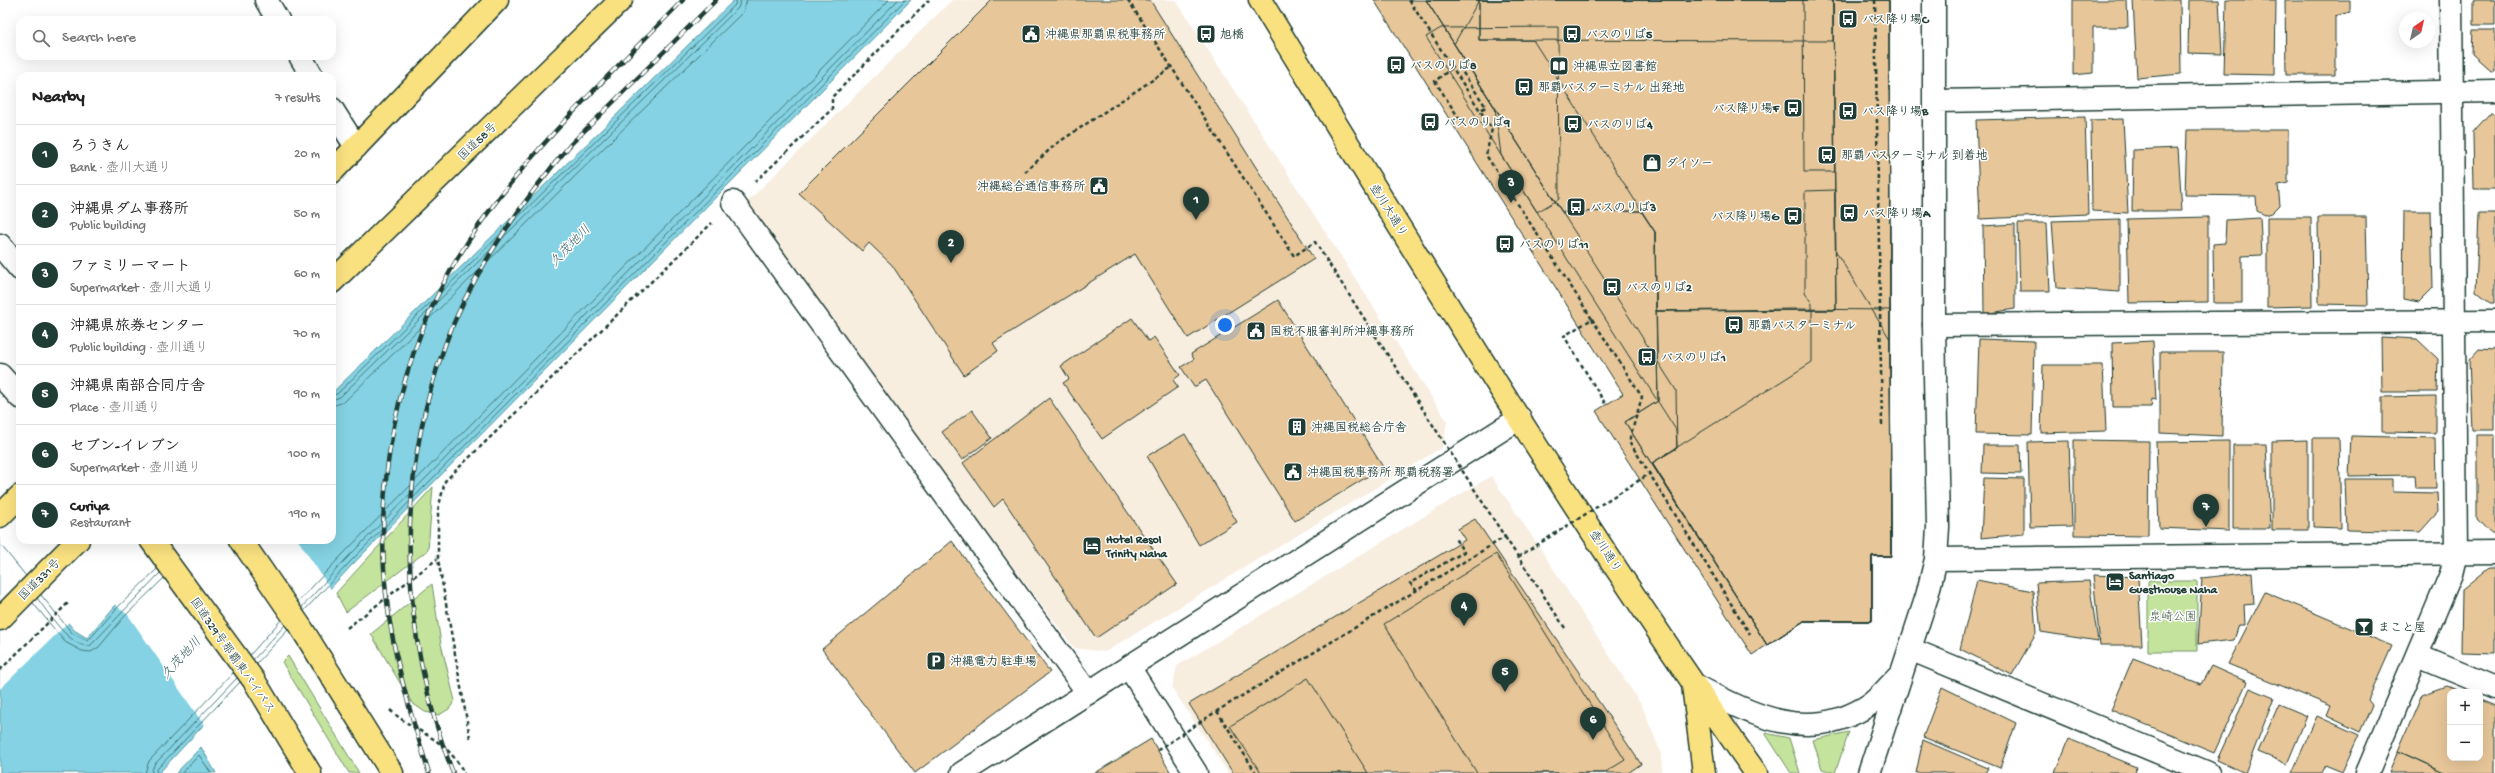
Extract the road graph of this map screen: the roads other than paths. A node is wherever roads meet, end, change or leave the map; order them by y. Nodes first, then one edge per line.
1 (266, 0) edge
2 (497, 0) edge
3 (621, 0) edge
4 (1260, 0) edge
5 (1934, 0) edge
6 (2451, 0) edge
7 (276, 16) edge
8 (302, 60) edge
9 (310, 72) edge
10 (2452, 91) junction
11 (2495, 91) edge
12 (1936, 100) junction
13 (336, 115) edge
14 (356, 147) junction
15 (336, 168) edge
16 (733, 202) road end
17 (0, 245) edge
18 (16, 264) edge
19 (336, 278) edge
20 (2495, 321) edge
21 (2455, 322) junction
22 (1934, 325) junction
23 (0, 375) edge
24 (16, 393) edge
25 (1520, 418) junction
26 (16, 500) edge
27 (0, 516) edge
28 (74, 544) edge
29 (155, 544) edge
30 (244, 544) edge
31 (2456, 553) junction
32 (2495, 553) edge
33 (1936, 559) junction
34 (0, 618) edge
35 (1910, 648) junction
36 (2418, 656) junction
37 (1129, 667) junction
38 (1900, 675) junction
39 (1693, 684) junction
40 (2495, 688) edge
41 (1088, 693) junction
42 (1704, 763) edge
43 (310, 773) edge
44 (392, 773) edge
45 (962, 773) edge
46 (1196, 773) edge
47 (1717, 773) edge
48 (1756, 773) edge
49 (1869, 773) edge
50 (2208, 773) edge
51 (2367, 773) edge

1 - 7 street
2 - 14 highway
3 - 19 highway, 国道58号
4 - 25 highway, 壺川大通り
5 - 12 street
6 - 10 street
8 - 9 street
10 - 11 street
10 - 12 street
10 - 21 street
12 - 22 street
13 - 14 street
14 - 15 highway
16 - 41 street
17 - 18 street
20 - 21 street
21 - 22 street
21 - 31 street
22 - 33 street
23 - 24 street
25 - 37 street
25 - 39 highway, 壺川通り
26 - 27 highway
28 - 34 highway, 国道331号
29 - 43 highway, 国道329号那覇東バイパス
30 - 44 highway
31 - 32 street
31 - 33 street
31 - 36 street
33 - 35 street
35 - 38 street
35 - 50 street
36 - 40 street
36 - 51 street
37 - 41 street
37 - 46 street
38 - 39 street
38 - 49 street
39 - 42 highway, 壺川通り
39 - 48 highway, 壺川通り
41 - 45 street
42 - 47 highway

